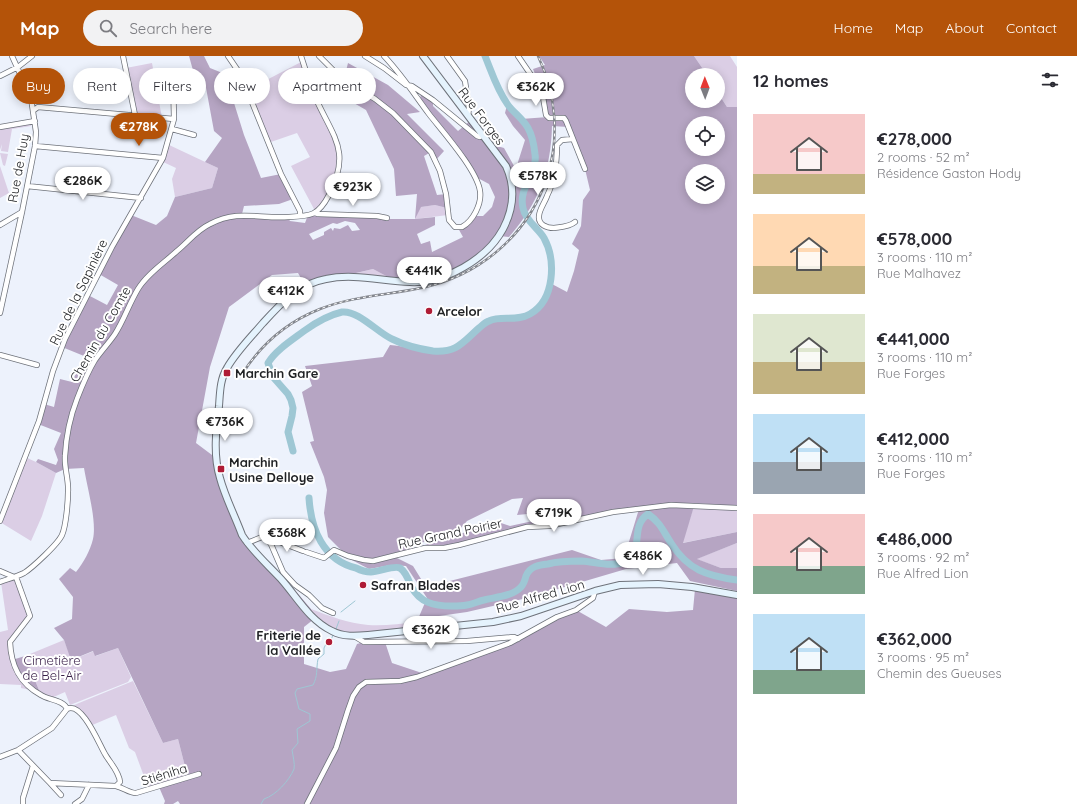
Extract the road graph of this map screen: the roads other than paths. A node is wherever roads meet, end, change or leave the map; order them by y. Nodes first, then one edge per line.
1 (12, 56) edge
2 (32, 56) edge
3 (123, 56) edge
4 (228, 56) edge
5 (301, 56) edge
6 (319, 56) edge
7 (365, 56) edge
8 (384, 56) edge
9 (423, 56) edge
10 (447, 56) edge
11 (518, 56) edge
12 (18, 67) junction
13 (0, 76) edge
14 (408, 85) junction
15 (174, 104) edge
16 (34, 110) junction
17 (135, 115) junction
18 (468, 116) junction
19 (174, 119) junction
20 (35, 121) junction
21 (0, 127) edge
22 (172, 129) junction
23 (194, 135) dead end
24 (483, 135) junction
25 (573, 139) junction
26 (35, 146) junction
27 (163, 158) junction
28 (585, 169) dead end
29 (27, 186) junction
30 (141, 198) junction
31 (22, 212) junction
32 (315, 213) junction
33 (300, 216) junction
34 (387, 218) dead end
35 (575, 222) dead end
36 (0, 225) edge
37 (0, 312) edge
38 (0, 355) edge
39 (37, 365) dead end
40 (737, 508) edge
41 (0, 521) edge
42 (247, 543) junction
43 (270, 543) junction
44 (0, 571) edge
45 (15, 577) junction
46 (0, 582) edge
47 (595, 591) junction
48 (737, 595) edge
49 (333, 614) dead end
50 (354, 636) junction
51 (518, 639) junction
52 (67, 709) junction
53 (18, 750) junction
54 (0, 757) edge
55 (34, 766) junction
56 (199, 774) dead end
57 (50, 783) junction
58 (88, 785) junction
59 (116, 786) junction
60 (61, 795) dead end
61 (23, 804) edge
62 (75, 804) edge
63 (307, 804) edge

1 - 12 street, Rue de Huy
2 - 12 street
3 - 17 street
4 - 33 street
5 - 32 street
6 - 14 street
7 - 14 street
8 - 14 street
9 - 18 main road, Rue Forges
10 - 18 street
11 - 25 street
12 - 13 street
12 - 16 street, Rue de Huy
14 - 24 street
15 - 19 street, Rue de la Sapinière
16 - 17 street
16 - 20 street, Rue de Huy
17 - 19 street
18 - 24 main road, Rue Forges
19 - 22 street, Rue de la Sapinière
20 - 21 street, Rue de Huy
20 - 26 street, Rue de Huy
22 - 23 street
22 - 27 street, Rue de la Sapinière
24 - 42 main road, Rue Forges
25 - 28 street
25 - 35 street
26 - 27 street
26 - 29 street, Rue de Huy
27 - 30 street, Rue de la Sapinière
29 - 30 street
29 - 31 street, Rue de Huy
30 - 41 street, Rue de la Sapinière
31 - 36 street
31 - 37 street, Rue de Huy
32 - 33 street, Chemin du Comte
32 - 34 street, Chemin du Comte
33 - 45 street, Chemin du Comte
38 - 39 street
40 - 43 street, Rue Grand Poirier
42 - 43 street
42 - 50 main road, Rue Alfred Lion
43 - 49 street
44 - 45 street
45 - 46 street, Chemin du Comte
45 - 52 street
47 - 48 main road, Rue Alfred Lion
47 - 50 main road, Rue Alfred Lion
47 - 51 street
50 - 51 street
51 - 63 street
52 - 53 street
52 - 59 street
53 - 54 street
53 - 55 street
55 - 57 street
55 - 61 street
56 - 59 street, Stiéniha
57 - 58 street, Stiéniha
57 - 60 street
58 - 59 street, Stiéniha
58 - 62 street

